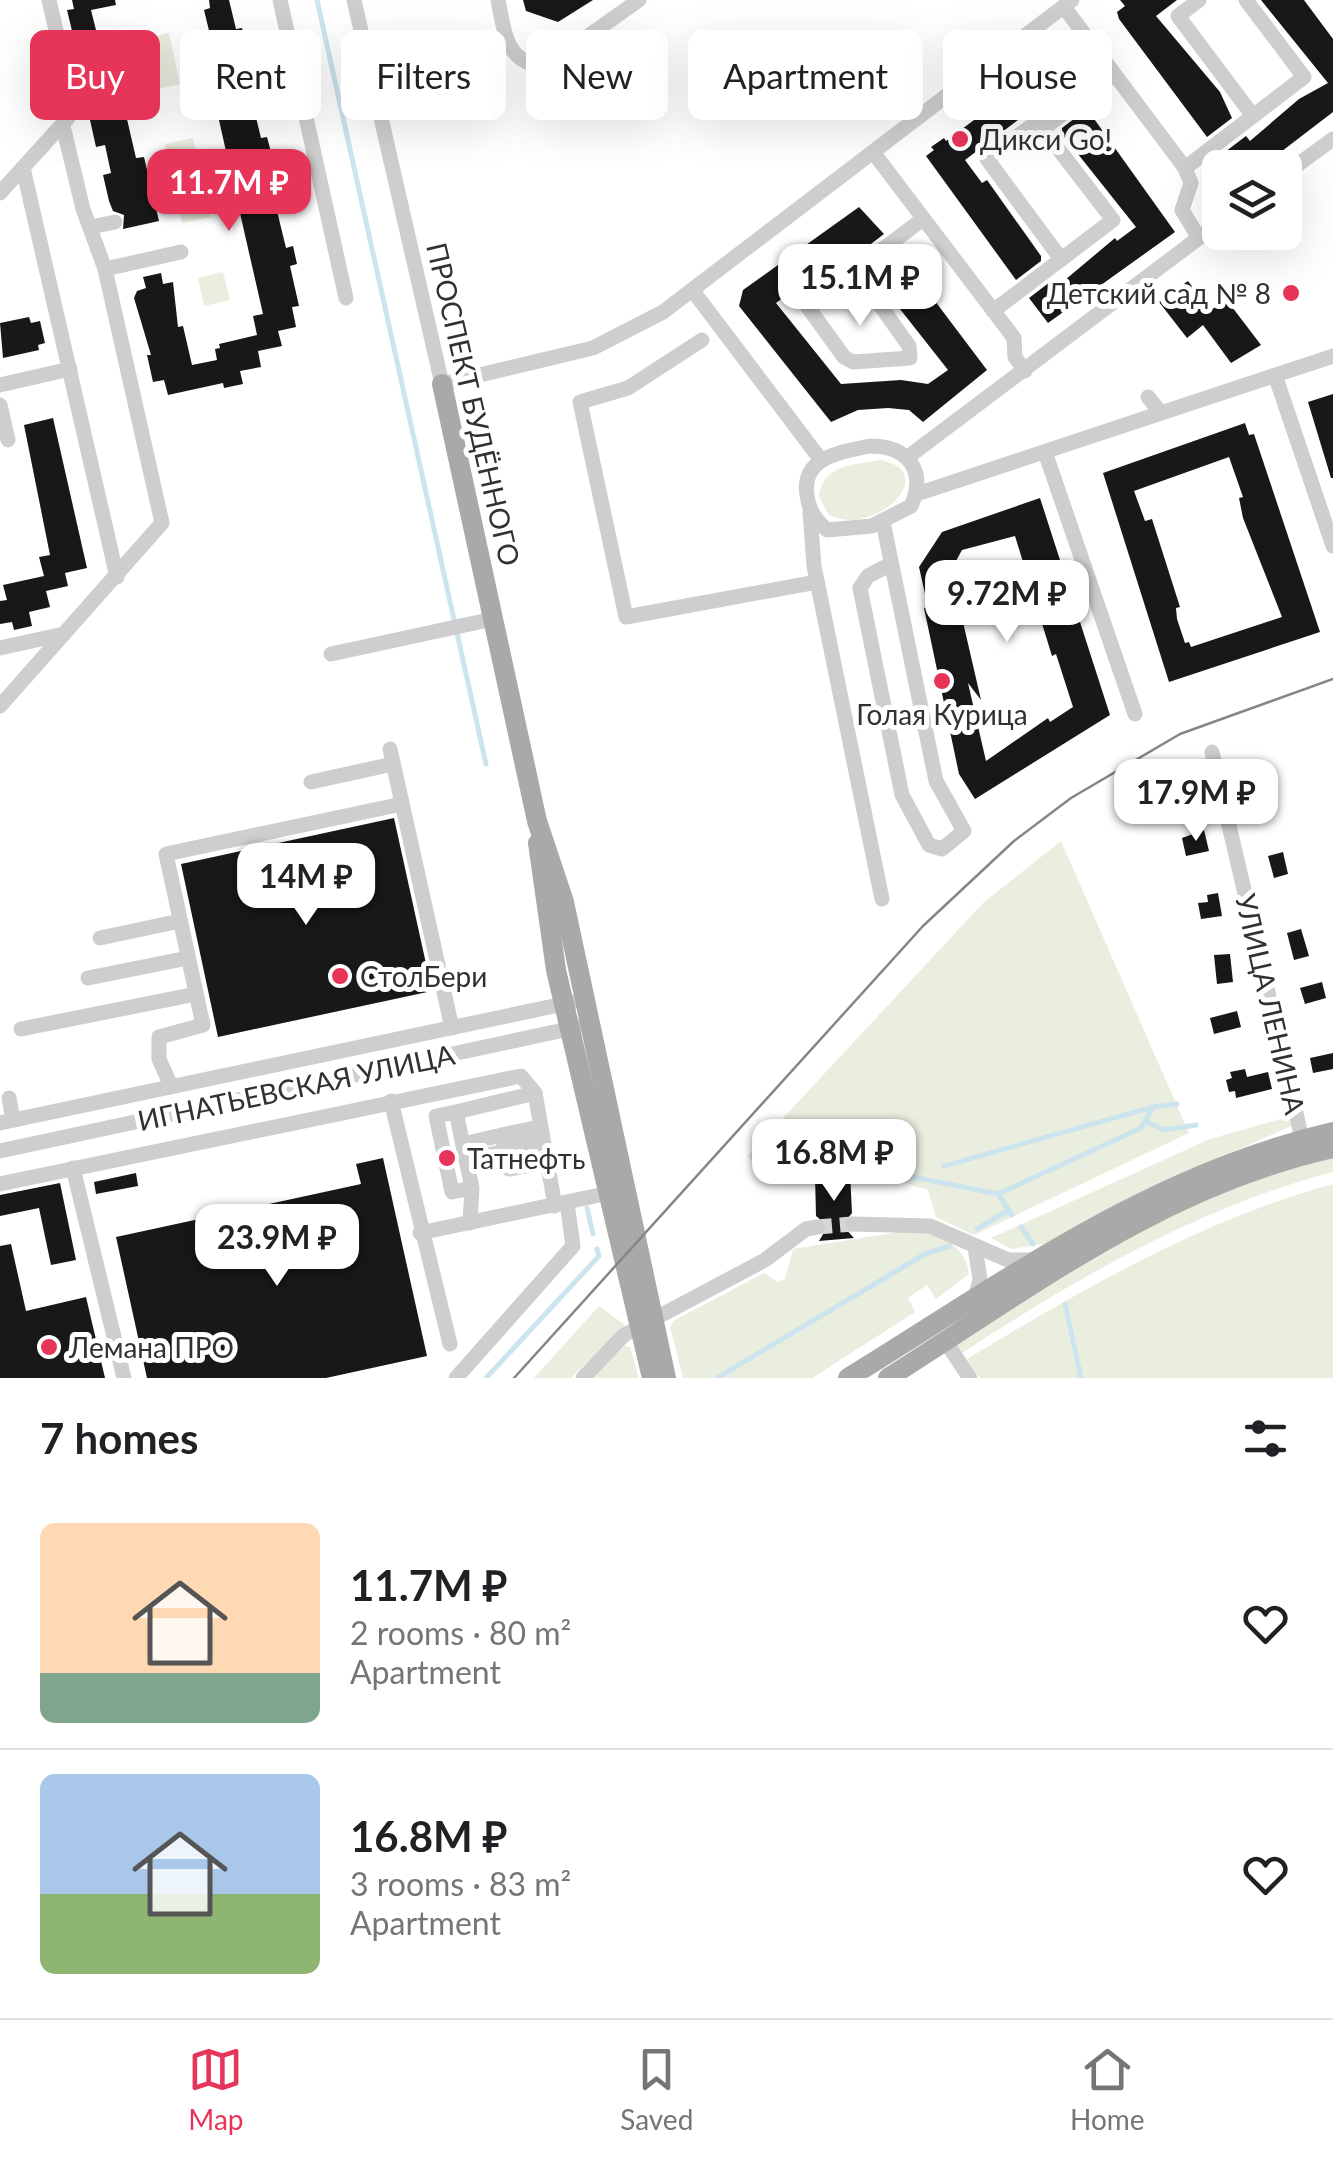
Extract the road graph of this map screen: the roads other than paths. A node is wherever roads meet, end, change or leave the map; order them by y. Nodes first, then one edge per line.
1 (50, 0) edge
2 (280, 0) edge
3 (354, 0) edge
4 (498, 0) edge
5 (639, 0) edge
6 (1200, 0) edge
7 (1246, 0) edge
8 (1068, 3) edge
9 (1114, 74) junction
10 (1253, 116) junction
11 (63, 126) junction
12 (1043, 128) junction
13 (1333, 138) edge
14 (874, 152) junction
15 (1302, 161) edge
16 (23, 168) junction
17 (1185, 168) junction
18 (239, 188) tunnel mouth
19 (0, 193) edge
20 (218, 193) dead end
21 (923, 219) junction
22 (116, 222) dead end
23 (91, 227) junction
24 (1202, 236) edge
25 (1199, 238) junction
26 (181, 252) dead end
27 (1061, 260) junction
28 (105, 269) junction
29 (855, 270) junction
30 (693, 291) junction
31 (346, 298) dead end
32 (994, 311) junction
33 (702, 340) dead end
34 (1333, 356) edge
35 (70, 369) junction
36 (1025, 370) junction
37 (1275, 376) junction
38 (442, 384) junction
39 (0, 385) edge
40 (1148, 397) dead end
41 (0, 406) edge
42 (1160, 413) junction
43 (8, 440) dead end
44 (1045, 452) junction
45 (908, 458) junction
46 (821, 460) junction
47 (917, 494) junction
48 (810, 512) junction
49 (883, 522) junction
50 (1333, 546) edge
51 (891, 564) junction
52 (117, 576) junction
53 (817, 582) junction
54 (493, 619) junction
55 (65, 634) junction
56 (0, 648) edge
57 (331, 654) dead end
58 (0, 706) edge
59 (1136, 714) dead end
60 (1212, 752) dead end
61 (312, 782) dead end
62 (402, 804) junction
63 (537, 821) junction
64 (882, 900) dead end
65 (180, 921) junction
66 (100, 938) dead end
67 (188, 958) junction
68 (88, 978) dead end
69 (196, 994) junction
70 (586, 1000) junction
71 (564, 1004) junction
72 (591, 1024) junction
73 (452, 1028) junction
74 (22, 1029) dead end
75 (570, 1029) junction
76 (405, 1064) junction
77 (202, 1079) junction
78 (170, 1086) junction
79 (535, 1093) junction
80 (412, 1097) junction
81 (9, 1098) dead end
82 (392, 1101) junction
83 (208, 1105) junction
84 (456, 1112) junction
85 (7, 1122) edge
86 (1333, 1132) edge
87 (540, 1134) junction
88 (57, 1138) junction
89 (1302, 1139) junction
90 (504, 1145) junction
91 (1333, 1148) edge
92 (0, 1151) edge
93 (464, 1152) junction
94 (548, 1166) junction
95 (68, 1168) junction
96 (0, 1184) edge
97 (472, 1188) junction
98 (609, 1193) junction
99 (561, 1205) junction
100 (470, 1223) junction
101 (853, 1224) tunnel mouth
102 (817, 1227) tunnel mouth
103 (420, 1233) junction
104 (974, 1247) junction
105 (1038, 1260) junction
106 (975, 1298) junction
107 (647, 1323) junction
108 (945, 1341) junction
109 (450, 1344) dead end
110 (124, 1378) edge
111 (456, 1378) edge
112 (582, 1378) edge
113 (652, 1378) edge
114 (666, 1378) edge
115 (848, 1378) edge
116 (888, 1378) edge
117 (970, 1378) edge

1 - 11 street
2 - 31 street
3 - 38 street, ПРОСПЕКТ БУДЁННОГО
4 - 5 street
6 - 10 street
7 - 10 street
8 - 9 street
8 - 14 street
9 - 12 street
9 - 17 street
10 - 17 street
11 - 16 street
11 - 23 street
12 - 27 street
12 - 27 street
13 - 15 street
14 - 21 street
14 - 30 street
16 - 19 street
16 - 35 street
17 - 25 street
18 - 20 street
21 - 29 street
21 - 32 street
22 - 23 street
23 - 28 street
24 - 25 street
25 - 36 street
26 - 28 street
27 - 32 street
28 - 52 street
29 - 29 street
30 - 38 street
30 - 46 street
32 - 36 street
33 - 53 street
34 - 37 street
35 - 39 street
35 - 52 street
36 - 45 street
37 - 42 street
37 - 50 street
38 - 54 main road, ПРОСПЕКТ БУДЁННОГО
40 - 42 street
41 - 43 street
42 - 44 street
44 - 47 street
44 - 59 street
45 - 46 street
45 - 47 street
46 - 48 street
47 - 49 street
48 - 49 street
48 - 53 street
49 - 51 street
51 - 51 street
52 - 55 street
53 - 64 street
54 - 57 street
54 - 63 main road, ПРОСПЕКТ БУДЁННОГО
55 - 56 street
55 - 58 street
60 - 89 street, УЛИЦА ЛЕНИНА
61 - 62 street
62 - 65 street
62 - 73 street
63 - 70 main road, ПРОСПЕКТ БУДЁННОГО
63 - 71 main road, ПРОСПЕКТ БУДЁННОГО
65 - 66 street
65 - 67 street
67 - 68 street
67 - 69 street
69 - 74 street
69 - 78 street
70 - 71 street, ИГНАТЬЕВСКАЯ УЛИЦА
70 - 72 main road, ПРОСПЕКТ БУДЁННОГО
71 - 73 street, ИГНАТЬЕВСКАЯ УЛИЦА
71 - 75 main road, ПРОСПЕКТ БУДЁННОГО
72 - 75 street, ИГНАТЬЕВСКАЯ УЛИЦА
72 - 107 main road, ПРОСПЕКТ БУДЁННОГО
73 - 77 street, ИГНАТЬЕВСКАЯ УЛИЦА
75 - 76 street, ИГНАТЬЕВСКАЯ УЛИЦА
75 - 98 main road, ПРОСПЕКТ БУДЁННОГО
76 - 80 street
76 - 83 street, ИГНАТЬЕВСКАЯ УЛИЦА
77 - 78 street, ИГНАТЬЕВСКАЯ УЛИЦА
77 - 83 street
78 - 85 street, ИГНАТЬЕВСКАЯ УЛИЦА
79 - 80 street
79 - 84 street
79 - 87 street
80 - 82 street
81 - 85 street
82 - 95 street
82 - 103 street
83 - 88 street, ИГНАТЬЕВСКАЯ УЛИЦА
84 - 93 street
84 - 97 street
86 - 89 main road
87 - 90 street
87 - 94 street
88 - 92 street, ИГНАТЬЕВСКАЯ УЛИЦА
88 - 95 street
89 - 105 main road
90 - 93 street
90 - 94 street
91 - 108 main road
93 - 97 street
94 - 99 street
95 - 96 street
95 - 110 street
97 - 100 street
98 - 99 street
98 - 107 main road, ПРОСПЕКТ БУДЁННОГО
99 - 100 street
99 - 111 street
100 - 103 street
101 - 104 street
102 - 107 street
103 - 109 street
104 - 105 street
104 - 106 street
105 - 106 main road
106 - 115 main road
107 - 112 street
107 - 113 main road, ПРОСПЕКТ БУДЁННОГО
107 - 114 main road, ПРОСПЕКТ БУДЁННОГО
108 - 116 main road
108 - 117 street

